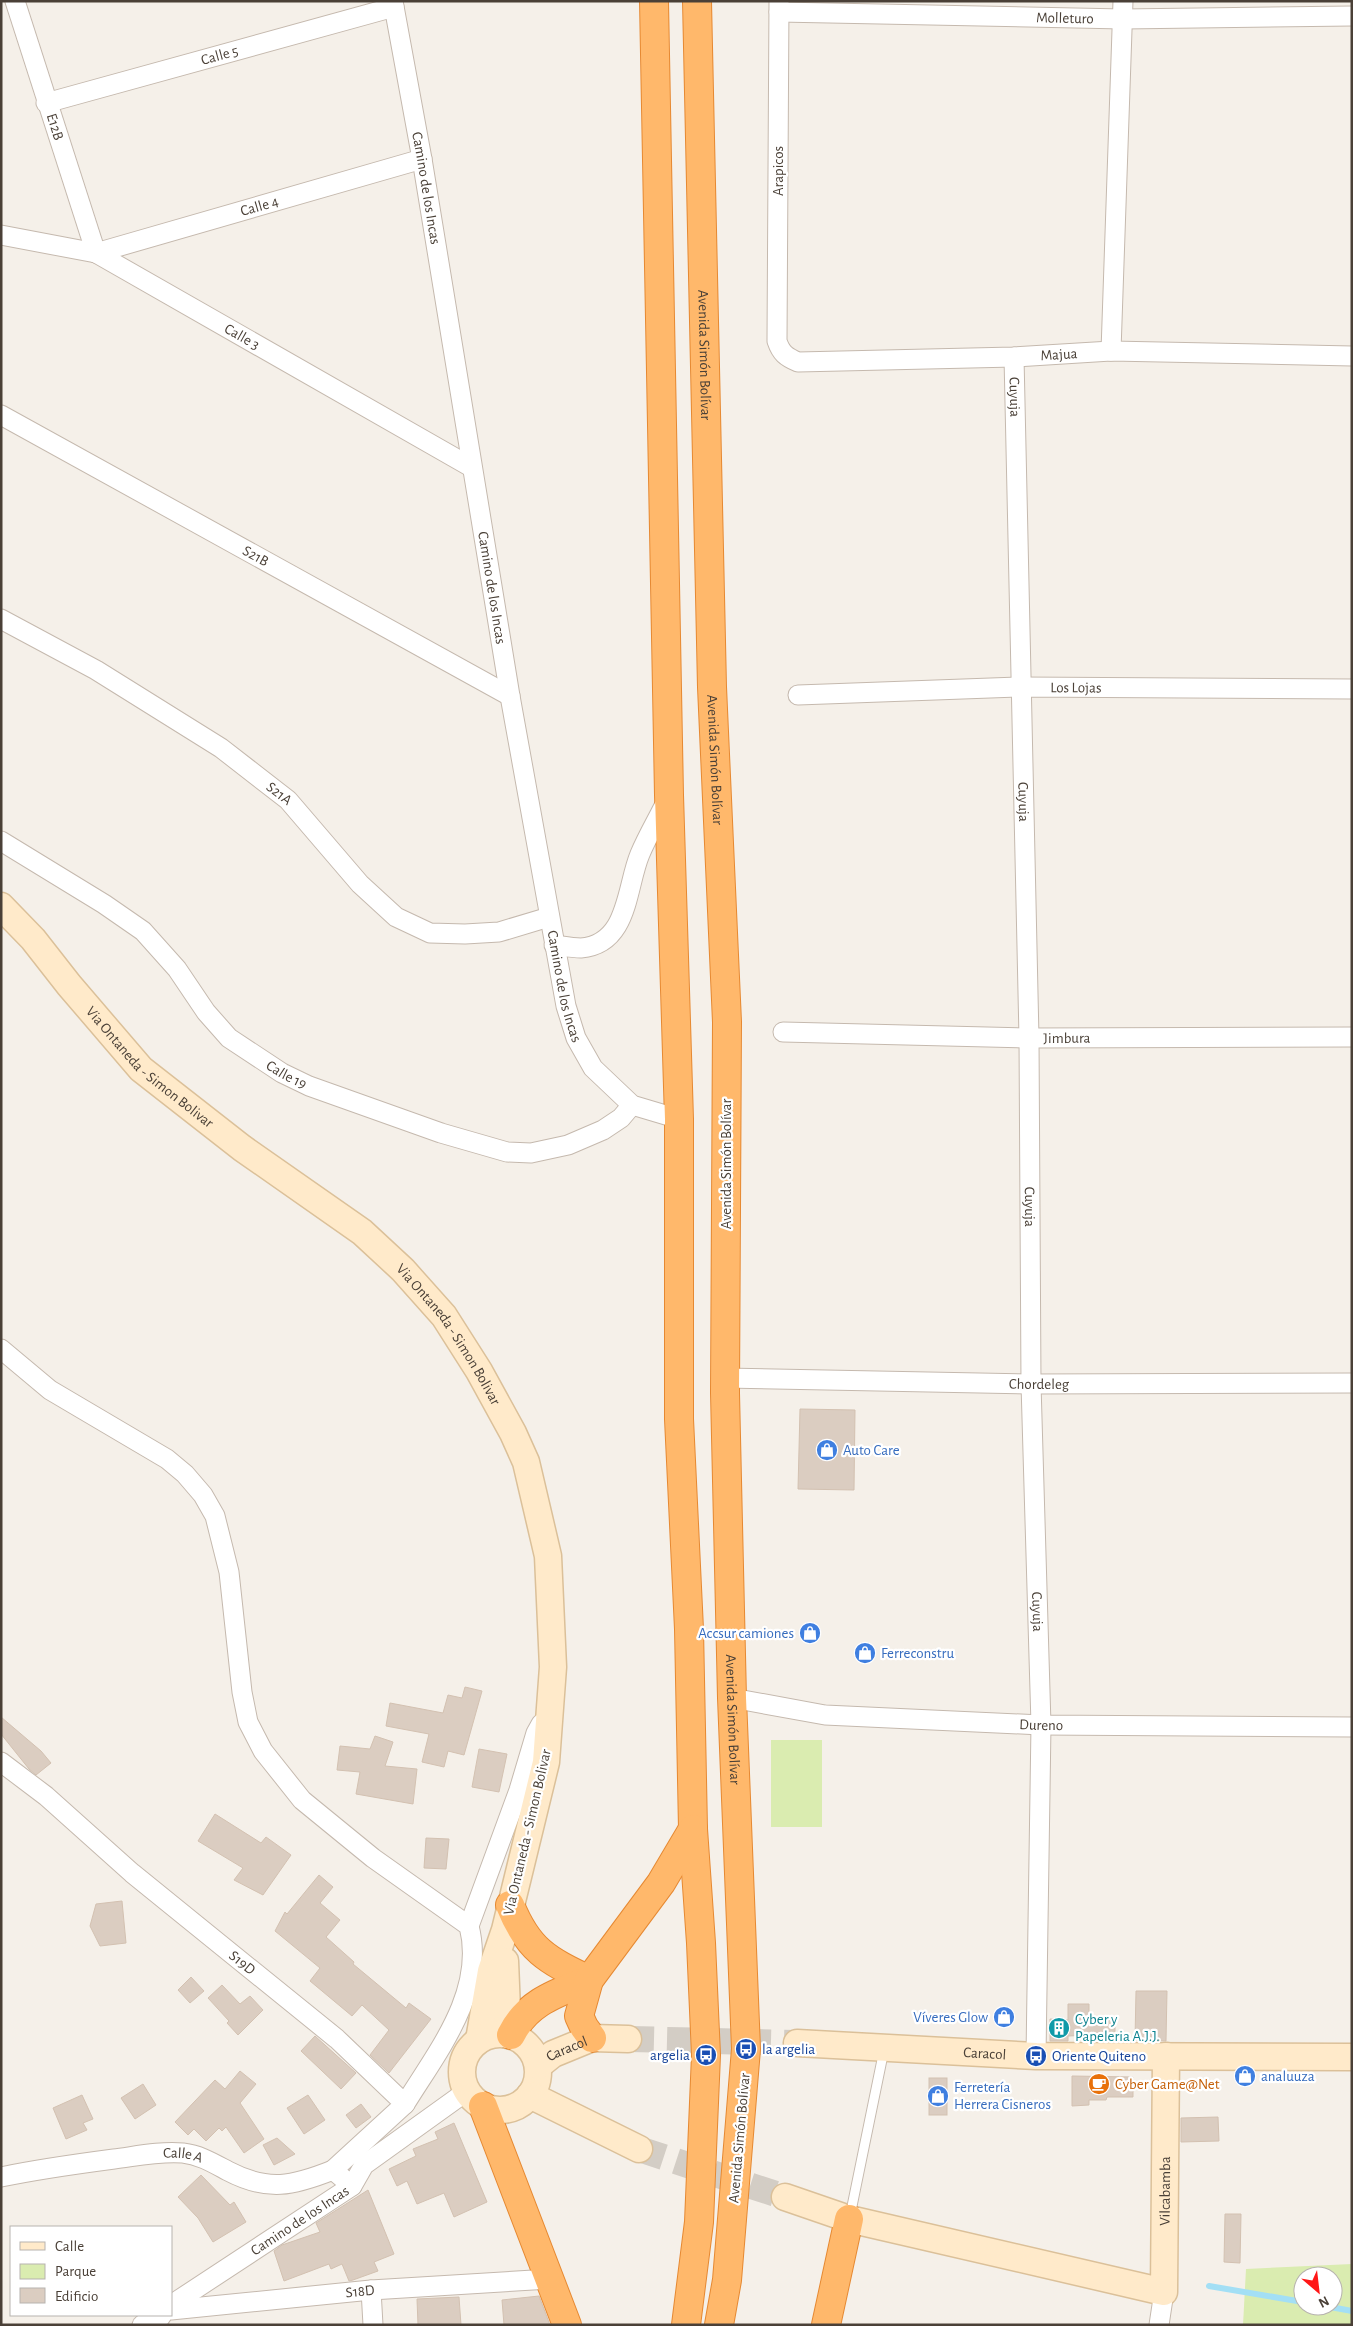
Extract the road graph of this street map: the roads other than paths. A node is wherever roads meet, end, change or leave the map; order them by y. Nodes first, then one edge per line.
1 (15, 1) edge
2 (654, 1) edge
3 (697, 1) edge
4 (394, 4) edge
5 (779, 7) edge
6 (1123, 10) edge
7 (1352, 16) edge
8 (46, 103) junction
9 (422, 159) junction
10 (1, 236) edge
11 (96, 253) junction
12 (777, 341) joint
13 (1111, 351) junction
14 (1352, 356) edge
15 (1014, 357) junction
16 (1, 415) edge
17 (472, 467) junction
18 (1, 619) edge
19 (1021, 687) junction
20 (1352, 689) edge
21 (798, 695) dead end
22 (510, 696) junction
23 (669, 795) junction
24 (1, 841) edge
25 (1, 906) edge
26 (549, 917) junction
27 (554, 945) junction
28 (783, 1032) dead end
29 (1352, 1037) edge
30 (1029, 1038) junction
31 (632, 1105) junction
32 (678, 1119) junction
33 (1, 1349) edge
34 (725, 1378) junction
35 (1352, 1382) edge
36 (1031, 1384) junction
37 (732, 1698) junction
38 (549, 1718) junction
39 (1041, 1725) junction
40 (1352, 1727) edge
41 (1, 1762) edge
42 (692, 1829) junction
43 (508, 1918) junction
44 (469, 1926) junction
45 (589, 1980) junction
46 (510, 2035) junction
47 (592, 2038) junction
48 (628, 2039) tunnel mouth
49 (479, 2040) junction
50 (797, 2042) tunnel mouth
51 (884, 2048) junction
52 (1036, 2056) junction
53 (1166, 2056) junction
54 (1352, 2057) edge
55 (538, 2066) junction
56 (530, 2096) junction
57 (475, 2099) junction
58 (405, 2104) junction
59 (640, 2149) tunnel mouth
60 (333, 2170) junction
61 (1, 2177) edge
62 (352, 2186) junction
63 (784, 2197) tunnel mouth
64 (849, 2219) junction
65 (550, 2279) junction
66 (371, 2290) junction
67 (1164, 2292) junction
68 (172, 2309) edge
69 (172, 2314) edge
70 (373, 2325) edge
71 (567, 2325) edge
72 (686, 2325) edge
73 (719, 2325) edge
74 (826, 2325) edge
75 (1159, 2325) edge

1 - 8 street, E12B
2 - 23 highway
3 - 34 highway, Avenida Simón Bolívar
4 - 8 street, Calle 5
4 - 9 street, Camino de los Incas
5 - 6 street, Molleturo
5 - 12 street, Arapicos
6 - 7 street, Molleturo
6 - 13 street
8 - 11 street, E12B
9 - 11 street, Calle 4
9 - 17 street, Camino de los Incas
10 - 11 street, Calle 3
11 - 17 street, Calle 3
12 - 15 street, Majua
13 - 14 street, Majua
13 - 15 street, Majua
15 - 19 street, Cuyuja
16 - 22 street, S21B
17 - 22 street, Camino de los Incas
18 - 26 street, S21A
19 - 20 street, Los Lojas
19 - 21 street, Los Lojas
19 - 30 street, Cuyuja
22 - 26 street, Camino de los Incas
23 - 27 street
23 - 32 highway
24 - 31 street, Calle 19
25 - 38 street, Via Ontaneda - Simon Bolivar
26 - 27 street, Camino de los Incas
27 - 31 street, Camino de los Incas
28 - 30 street, Jimbura
29 - 30 street, Jimbura
30 - 36 street, Cuyuja
31 - 32 street, Camino de los Incas
32 - 42 highway
33 - 44 street
34 - 36 street, Chordeleg
34 - 37 highway, Avenida Simón Bolívar
35 - 36 street, Chordeleg
36 - 39 street, Cuyuja
37 - 39 street, Dureno
37 - 73 highway, Avenida Simón Bolívar
38 - 43 street, Via Ontaneda - Simon Bolivar
38 - 44 street
39 - 40 street, Dureno
39 - 52 street, Cuyuja
41 - 58 street, S19D
42 - 45 highway
42 - 72 highway
43 - 45 highway
43 - 46 street, Via Ontaneda - Simon Bolivar
43 - 49 street, Via Ontaneda - Simon Bolivar
44 - 58 street
45 - 46 highway
45 - 47 highway
46 - 49 street
46 - 55 street
47 - 48 street, Caracol
47 - 55 street, Caracol
49 - 57 street
50 - 51 street, Caracol
51 - 52 street, Caracol
51 - 64 lane
52 - 53 street, Caracol
53 - 54 street, Caracol
53 - 67 street, Vilcabamba
55 - 56 street
56 - 57 street
56 - 59 street
57 - 62 street, Camino de los Incas
57 - 65 highway
58 - 60 street
60 - 61 street, Calle A
60 - 62 street
62 - 68 street, Camino de los Incas
63 - 64 street
64 - 67 street
64 - 74 highway
65 - 66 street, S18D
65 - 71 highway
66 - 69 street, S18D
66 - 70 street
67 - 75 street, Vilcabamba

